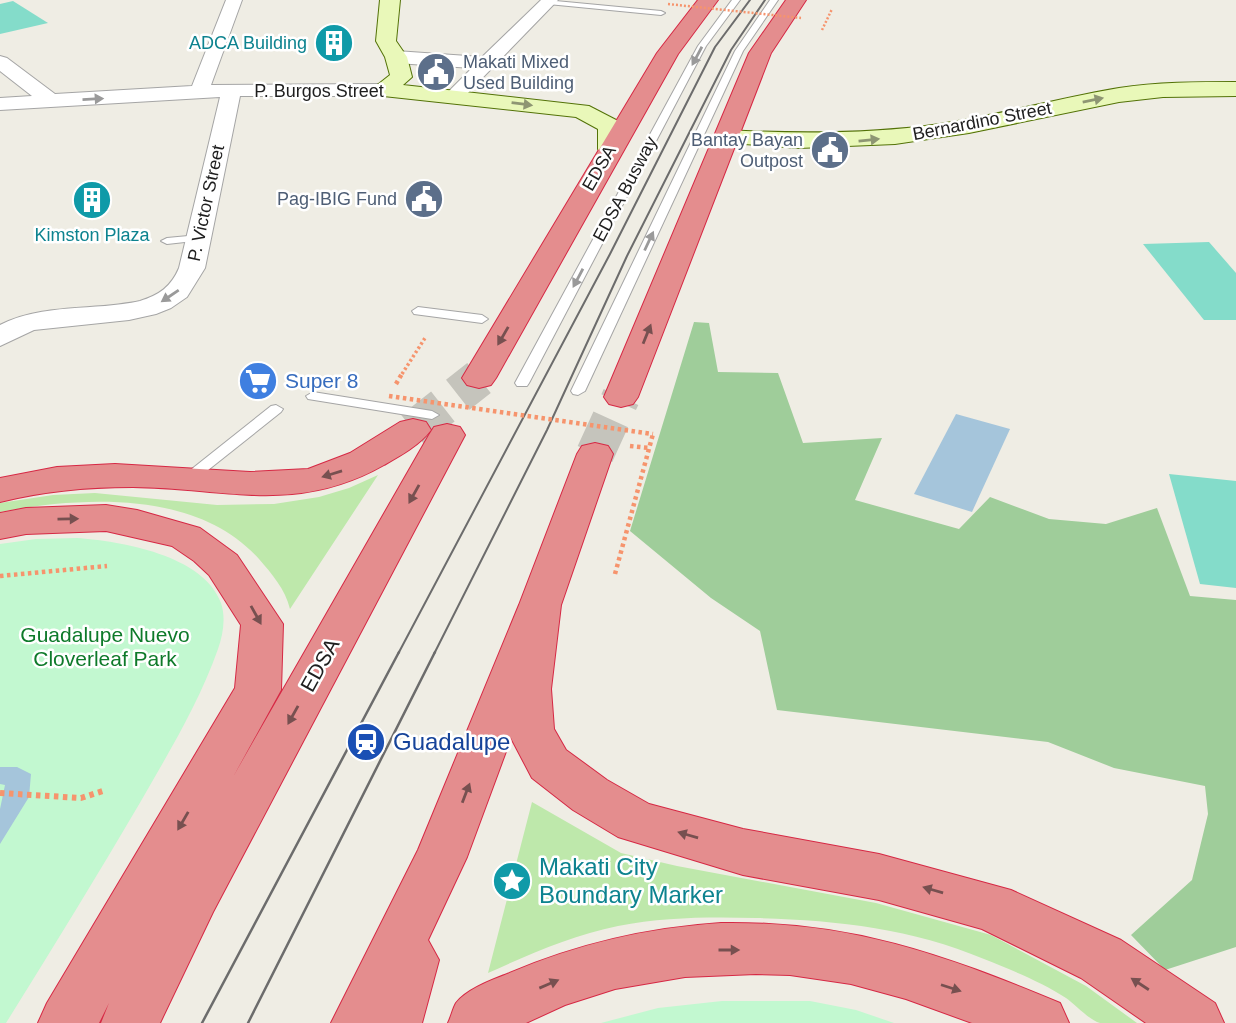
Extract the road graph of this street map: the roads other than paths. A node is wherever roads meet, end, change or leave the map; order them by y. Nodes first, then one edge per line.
1 (234, 0) edge
2 (390, 0) edge
3 (708, 0) edge
4 (736, 0) edge
5 (774, 0) edge
6 (549, 1) edge
7 (799, 9) edge
8 (661, 13) dead end
9 (396, 57) junction
10 (0, 62) edge
11 (485, 63) junction
12 (1236, 89) edge
13 (382, 90) junction
14 (231, 91) junction
15 (199, 93) junction
16 (454, 96) junction
17 (51, 101) junction
18 (0, 104) edge
19 (727, 138) junction
20 (610, 149) junction
21 (199, 238) junction
22 (167, 241) dead end
23 (418, 311) dead end
24 (482, 319) dead end
25 (3, 332) edge
26 (479, 378) tunnel mouth
27 (522, 383) dead end
28 (578, 391) dead end
29 (313, 396) dead end
30 (621, 397) tunnel mouth
31 (276, 409) dead end
32 (430, 426) junction
33 (612, 450) tunnel mouth
34 (188, 479) junction
35 (0, 490) edge
36 (0, 526) edge
37 (540, 605) junction
38 (441, 857) junction
39 (194, 895) junction
40 (67, 1023) edge
41 (97, 1023) edge
42 (130, 1023) edge
43 (360, 1023) edge
44 (393, 1023) edge
45 (477, 1023) edge
46 (1040, 1023) edge
47 (1195, 1023) edge

1 - 15 street
2 - 9 street
3 - 20 highway, EDSA
4 -> 27 lane, EDSA Busway
28 -> 5 lane, EDSA Busway
6 - 8 lane
6 - 11 street
7 - 19 highway
9 - 11 street
9 - 13 street
10 - 17 street
11 - 16 street
19 -> 12 street, Bernardino Street
13 - 14 street, P. Burgos Street
13 - 16 street, P. Burgos Street
14 - 15 street, P. Burgos Street
14 - 21 street, P. Victor Street
17 -> 15 street, P. Burgos Street
16 -> 20 street, P. Burgos Street
17 - 18 street, P. Burgos Street
30 -> 19 highway
20 -> 26 highway, EDSA
21 - 22 lane
21 -> 25 street, P. Victor Street
23 - 24 lane
29 - 32 lane
31 - 34 lane
32 -> 34 highway
32 -> 39 highway, EDSA
33 - 37 highway
34 - 35 highway
36 -> 40 highway
38 -> 37 highway
47 -> 37 highway
38 - 43 highway
38 - 44 highway
39 - 41 highway, EDSA
39 - 42 highway, EDSA
45 -> 46 highway

